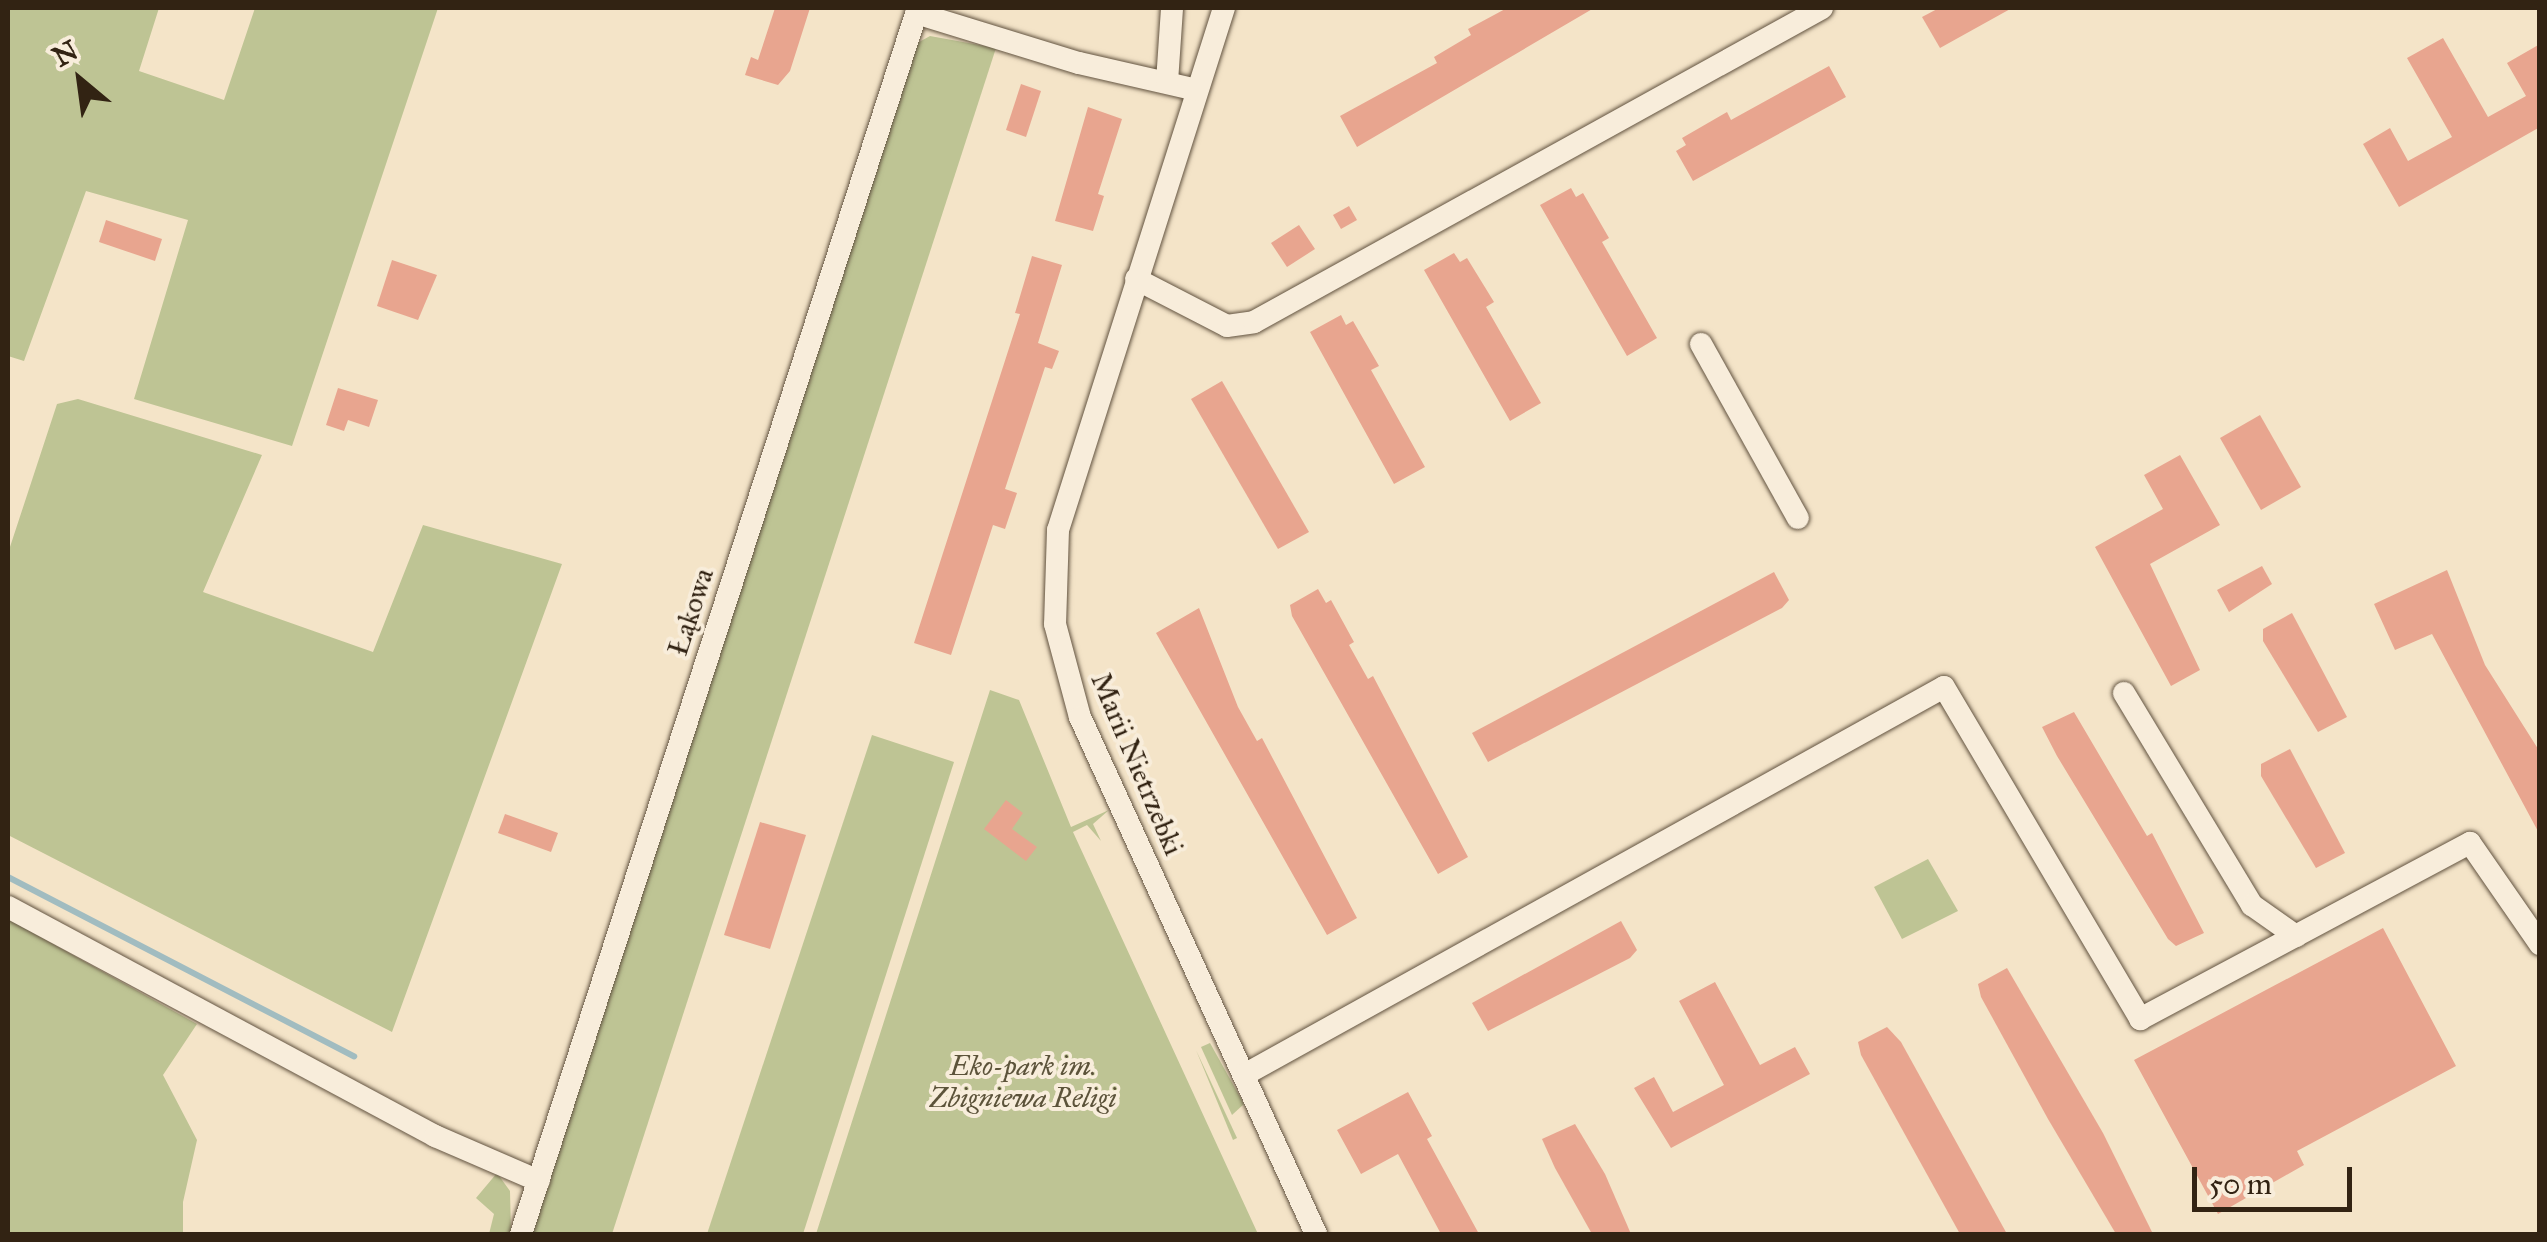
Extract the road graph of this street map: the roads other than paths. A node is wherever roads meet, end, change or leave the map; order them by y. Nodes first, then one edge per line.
1 (1172, 8) edge
2 (1224, 8) edge
3 (1822, 8) edge
4 (917, 10) edge
5 (1168, 82) junction
6 (1197, 90) junction
7 (1136, 279) junction
8 (1701, 344) dead end
9 (1798, 518) dead end
10 (2124, 693) dead end
11 (8, 907) edge
12 (2296, 936) junction
13 (2540, 944) edge
14 (1244, 1075) junction
15 (539, 1180) junction
16 (522, 1234) edge
17 (1316, 1234) edge

1 - 5 street
2 - 6 street, Marii Nietrzebki
3 - 7 street
4 - 5 street
4 - 15 street, Łąkowa
5 - 6 street
6 - 7 street, Marii Nietrzebki
7 - 14 street, Marii Nietrzebki
8 - 9 street
10 - 12 street
11 - 15 street
12 - 13 street
12 - 14 street
14 - 17 street, Marii Nietrzebki
15 - 16 street, Łąkowa

